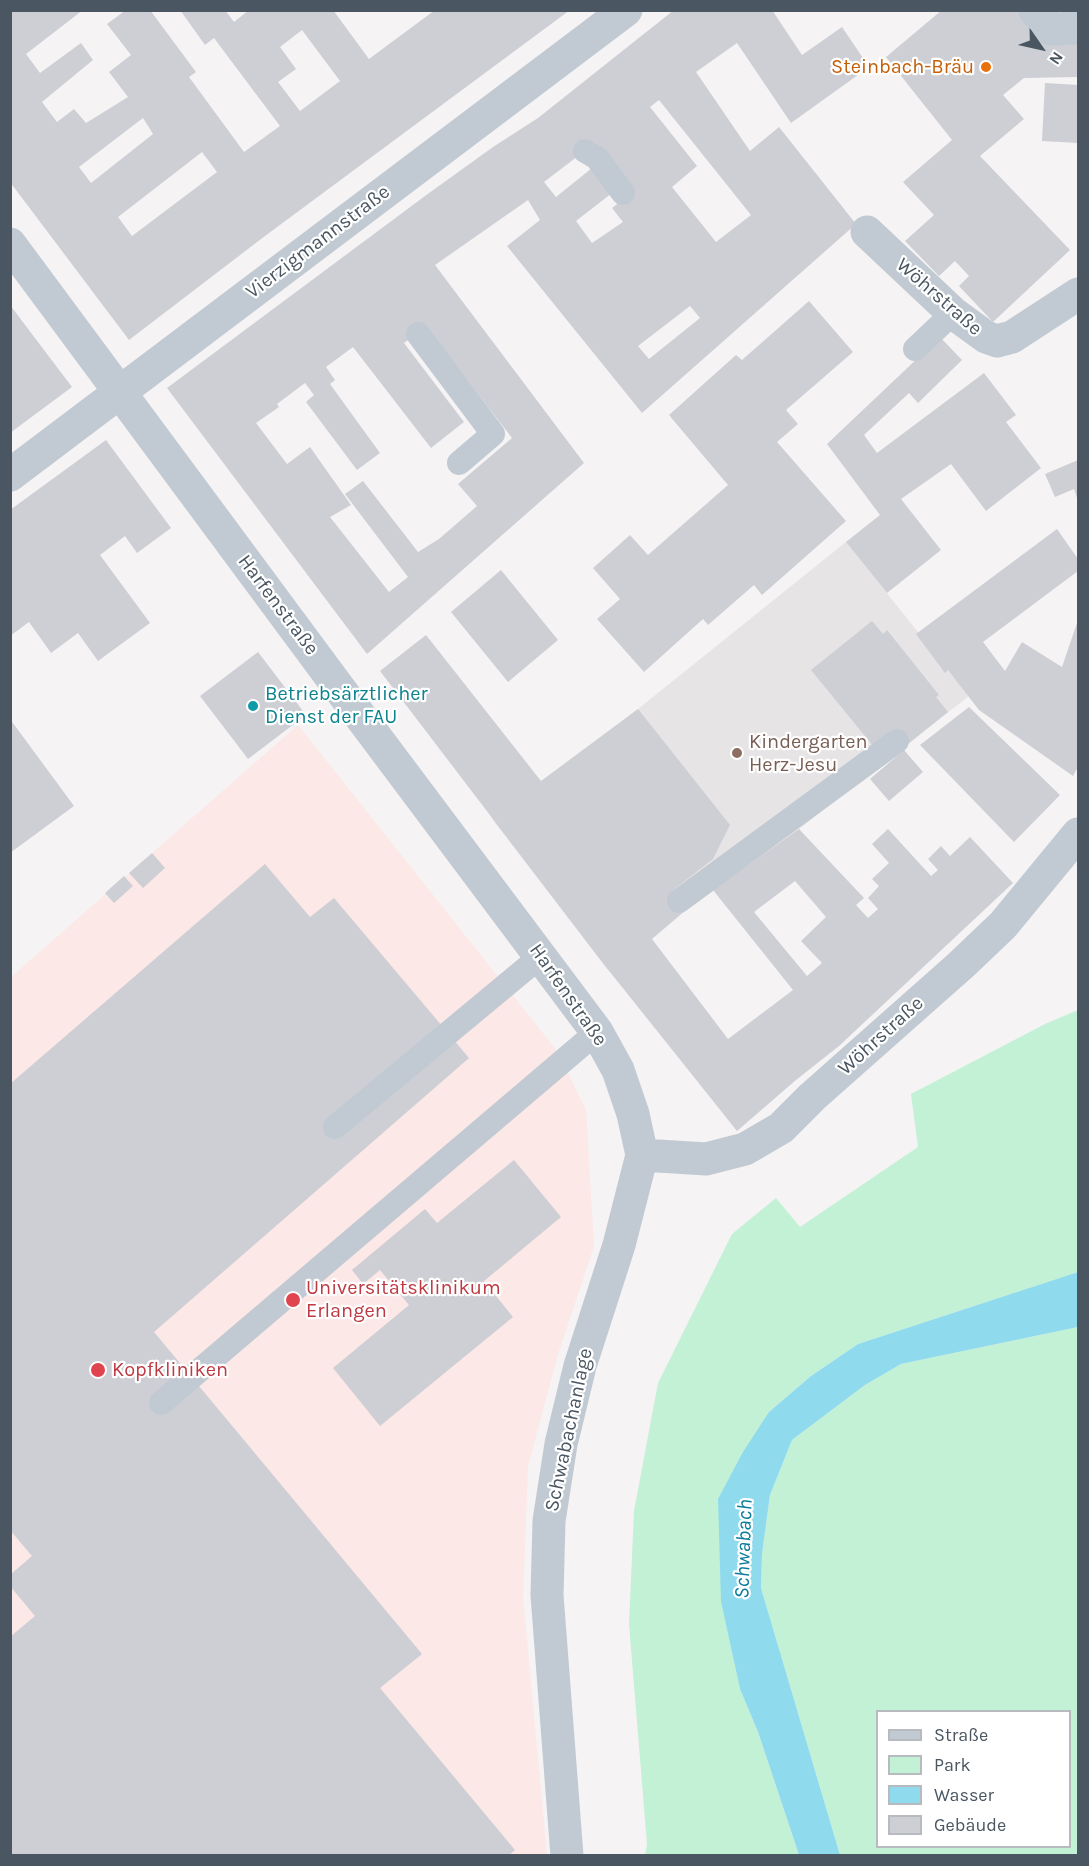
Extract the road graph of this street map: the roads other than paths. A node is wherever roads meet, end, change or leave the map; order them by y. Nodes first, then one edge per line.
1 (626, 10) edge
2 (1035, 10) edge
3 (1078, 28) edge
4 (585, 151) dead end
5 (623, 193) dead end
6 (867, 232) dead end
7 (10, 244) edge
8 (1078, 294) edge
9 (953, 313) junction
10 (417, 334) dead end
11 (915, 350) dead end
12 (120, 392) junction
13 (459, 463) dead end
14 (10, 475) edge
15 (897, 741) dead end
16 (1078, 834) edge
17 (679, 901) dead end
18 (541, 956) junction
19 (597, 1032) junction
20 (335, 1127) dead end
21 (642, 1155) junction
22 (161, 1403) dead end
23 (567, 1856) edge

1 - 12 street, Vierzigmannstraße
2 - 3 street
4 - 5 lane
6 - 9 street, Wöhrstraße
7 - 12 street, Harfenstraße
8 - 9 street, Wöhrstraße
9 - 11 lane
10 - 13 lane
12 - 14 street, Vierzigmannstraße
12 - 18 street, Harfenstraße
15 - 17 lane
16 - 21 street, Wöhrstraße
18 - 19 street, Harfenstraße
18 - 20 lane
19 - 21 street, Harfenstraße
19 - 22 lane
21 - 23 street, Schwabachanlage

